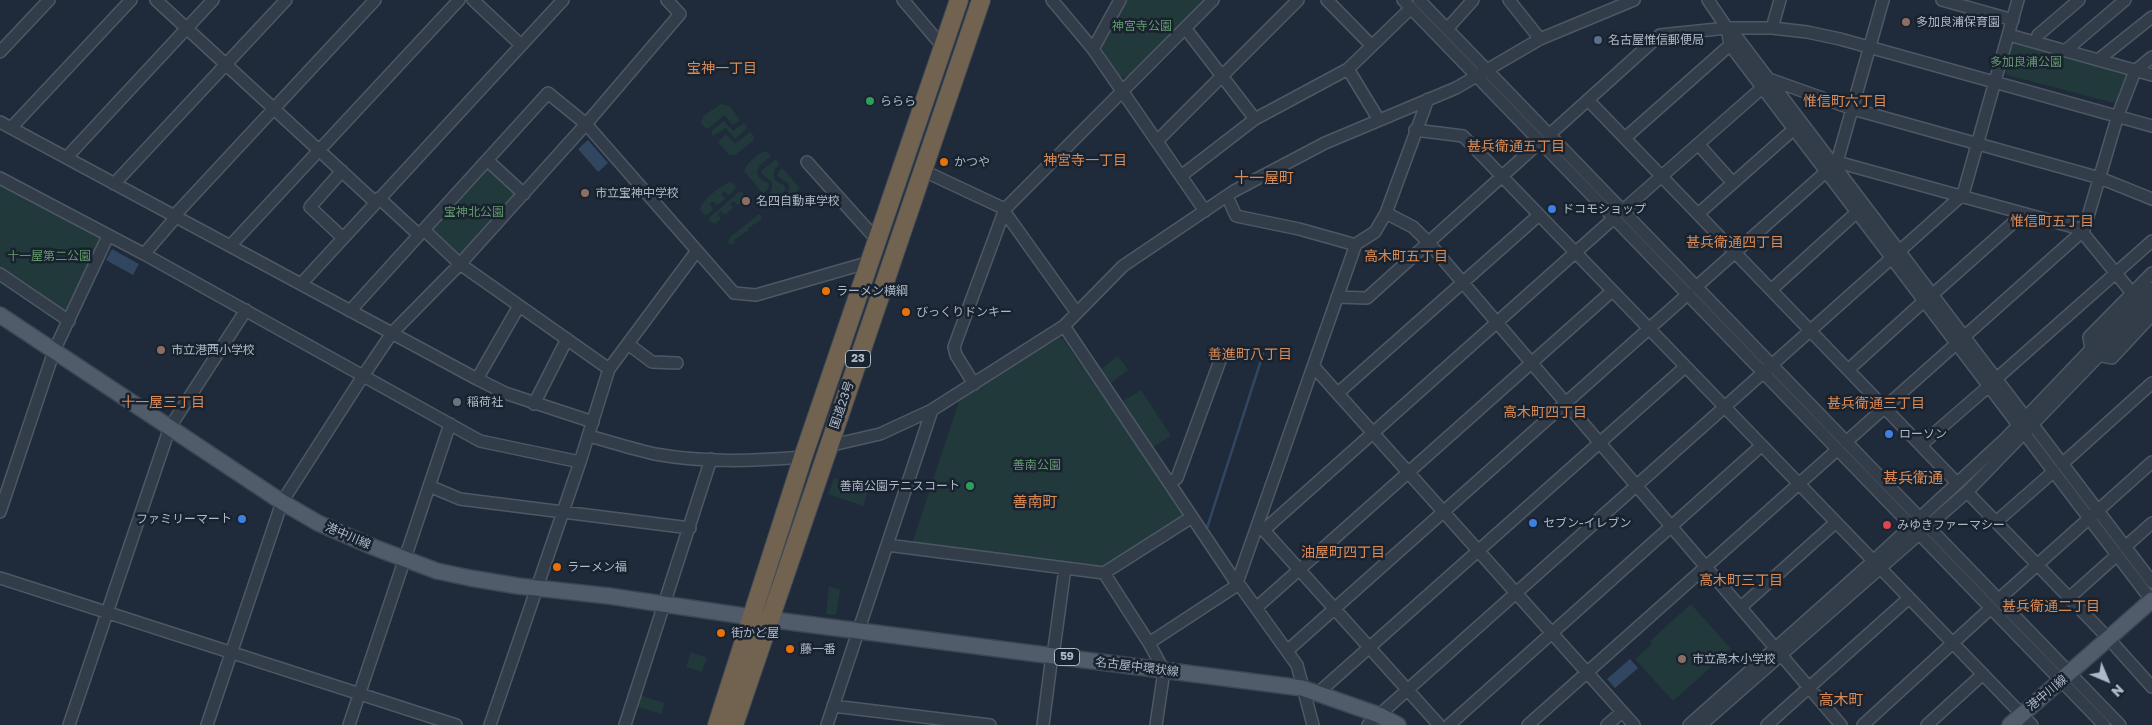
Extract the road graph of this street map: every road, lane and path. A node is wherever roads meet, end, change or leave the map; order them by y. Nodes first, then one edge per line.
1 (49, 0) edge
2 (131, 0) edge
3 (156, 0) edge
4 (213, 0) edge
5 (286, 0) edge
6 (375, 0) edge
7 (459, 0) edge
8 (473, 0) edge
9 (563, 0) edge
10 (667, 0) edge
11 (903, 0) edge
12 (959, 0) edge
13 (981, 0) edge
14 (1120, 0) edge
15 (1213, 0) edge
16 (1298, 0) edge
17 (1327, 0) edge
18 (1472, 0) edge
19 (1510, 0) edge
20 (1634, 0) edge
21 (1708, 0) edge
22 (1780, 0) edge
23 (1883, 0) edge
24 (2018, 0) edge
25 (2079, 0) edge
26 (2125, 0) edge
27 (1055, 1) edge
28 (1946, 1) edge
29 (1411, 3) edge
30 (2152, 17) edge
31 (2013, 20) junction
32 (1185, 28) junction
33 (1727, 28) junction
34 (1772, 28) junction
35 (187, 29) junction
36 (1447, 29) junction
37 (2009, 35) junction
38 (1540, 39) junction
39 (2036, 42) junction
40 (521, 44) junction
41 (1372, 46) junction
42 (1730, 46) junction
43 (943, 47) junction
44 (1870, 48) junction
45 (1093, 49) junction
46 (2065, 51) junction
47 (0, 52) edge
48 (2152, 57) edge
49 (2098, 60) junction
50 (226, 64) junction
51 (1348, 68) junction
52 (2135, 71) junction
53 (1482, 74) junction
54 (1222, 76) junction
55 (2152, 76) edge
56 (1994, 83) junction
57 (1765, 84) junction
58 (1123, 91) junction
59 (1428, 99) junction
60 (1588, 100) junction
61 (274, 108) junction
62 (1853, 109) junction
63 (2118, 116) junction
64 (1255, 119) junction
65 (1379, 120) junction
66 (0, 122) edge
67 (586, 124) junction
68 (2152, 126) edge
69 (12, 128) junction
70 (1794, 129) junction
71 (1415, 130) junction
72 (1545, 138) junction
73 (1625, 138) junction
74 (1157, 141) junction
75 (1977, 143) junction
76 (1698, 144) junction
77 (320, 150) junction
78 (67, 157) junction
79 (487, 160) junction
80 (807, 162) dead end
81 (1831, 167) junction
82 (342, 171) junction
83 (924, 171) junction
84 (1181, 176) junction
85 (1662, 176) junction
86 (1502, 177) junction
87 (0, 178) edge
88 (2100, 178) junction
89 (1733, 183) junction
90 (114, 184) junction
91 (524, 194) junction
92 (1227, 196) junction
93 (1960, 197) junction
94 (2152, 199) edge
95 (377, 200) junction
96 (1004, 210) junction
97 (1205, 211) junction
98 (1857, 212) junction
99 (1386, 213) junction
100 (1618, 214) junction
101 (1698, 214) junction
102 (2023, 214) junction
103 (1539, 215) junction
104 (175, 217) junction
105 (2083, 231) junction
106 (421, 232) junction
107 (108, 236) junction
108 (344, 238) junction
109 (877, 240) junction
110 (2152, 241) edge
111 (1428, 243) junction
112 (230, 246) junction
113 (1356, 246) junction
114 (696, 252) junction
115 (1735, 252) junction
116 (144, 254) junction
117 (1576, 254) junction
118 (1895, 255) junction
119 (870, 262) junction
120 (460, 264) junction
121 (2115, 273) junction
122 (2152, 273) edge
123 (0, 274) edge
124 (1463, 283) junction
125 (301, 284) junction
126 (2152, 288) edge
127 (1771, 290) junction
128 (1692, 291) junction
129 (1612, 292) junction
130 (2132, 293) junction
131 (1338, 298) junction
132 (1928, 298) junction
133 (2152, 301) edge
134 (519, 306) junction
135 (246, 310) junction
136 (350, 311) junction
137 (1078, 313) junction
138 (0, 315) edge
139 (2151, 318) edge
140 (69, 321) junction
141 (1497, 323) junction
142 (1064, 326) junction
143 (1649, 329) junction
144 (1809, 331) junction
145 (392, 333) junction
146 (567, 339) junction
147 (1961, 341) junction
148 (2104, 342) junction
149 (628, 344) junction
150 (54, 351) junction
151 (2094, 352) junction
152 (1222, 355) dead end
153 (677, 363) dead end
154 (1531, 363) junction
155 (1314, 367) junction
156 (609, 368) junction
157 (1685, 368) junction
158 (1766, 369) junction
159 (1848, 370) junction
160 (363, 376) junction
161 (477, 379) junction
162 (2152, 382) edge
163 (1992, 383) junction
164 (974, 384) junction
165 (1338, 394) junction
166 (1566, 403) junction
167 (534, 404) junction
168 (1723, 407) junction
169 (1885, 407) junction
170 (932, 410) junction
171 (593, 422) junction
172 (450, 424) junction
173 (2026, 425) junction
174 (170, 427) junction
175 (1373, 433) junction
176 (588, 436) junction
177 (1600, 444) junction
178 (1921, 445) junction
179 (828, 446) junction
180 (1761, 446) junction
181 (1842, 446) junction
182 (803, 457) junction
183 (711, 459) junction
184 (580, 462) junction
185 (2152, 462) edge
186 (2058, 468) junction
187 (1408, 473) junction
188 (1169, 483) junction
189 (1957, 483) junction
190 (1636, 485) junction
191 (1798, 485) junction
192 (429, 486) junction
193 (1967, 492) junction
194 (282, 502) junction
195 (0, 512) edge
196 (563, 512) junction
197 (1444, 512) junction
198 (2094, 515) junction
199 (1192, 516) junction
200 (1916, 520) junction
201 (1996, 522) junction
202 (1835, 523) junction
203 (2152, 523) edge
204 (1672, 526) junction
205 (1262, 527) junction
206 (690, 528) junction
207 (1924, 529) junction
208 (887, 545) junction
209 (1479, 551) junction
210 (2121, 551) junction
211 (405, 559) junction
212 (1876, 565) junction
213 (2038, 566) junction
214 (1706, 567) junction
215 (1065, 568) junction
216 (1300, 570) junction
217 (1104, 573) junction
218 (0, 578) edge
219 (2152, 582) edge
220 (1236, 584) junction
221 (538, 588) junction
222 (1516, 592) junction
223 (1909, 598) junction
224 (2069, 598) junction
225 (2152, 601) edge
226 (1995, 604) junction
227 (665, 605) junction
228 (1740, 607) junction
229 (1256, 608) junction
230 (1334, 608) junction
231 (107, 612) junction
232 (751, 617) junction
233 (770, 619) junction
234 (858, 631) junction
235 (1552, 633) junction
236 (2109, 639) junction
237 (1150, 643) junction
238 (1953, 643) junction
239 (1370, 648) junction
240 (1286, 651) junction
241 (1778, 651) junction
242 (232, 652) junction
243 (1052, 656) junction
244 (1164, 670) junction
245 (1587, 673) junction
246 (1983, 674) junction
247 (2066, 677) junction
248 (1809, 687) junction
249 (2152, 687) edge
250 (1302, 688) junction
251 (1407, 690) junction
252 (1318, 693) junction
253 (360, 694) junction
254 (833, 706) junction
255 (1622, 712) junction
256 (1373, 720) edge
257 (2027, 720) edge
258 (726, 722) edge
259 (934, 722) edge
260 (69, 725) edge
261 (207, 725) edge
262 (350, 725) edge
263 (456, 725) edge
264 (490, 725) edge
265 (625, 725) edge
266 (827, 725) edge
267 (990, 725) edge
268 (1043, 725) edge
269 (1156, 725) edge
270 (1313, 725) edge
271 (1398, 725) edge
272 (1438, 725) edge
273 (1449, 725) edge
274 (1528, 725) edge
275 (1607, 725) edge
276 (1634, 725) edge
277 (1689, 725) edge
278 (1701, 725) edge
279 (1767, 725) edge
280 (1842, 725) edge
281 (1863, 725) edge
282 (1927, 725) edge
283 (2010, 725) edge
284 (2104, 725) edge
285 (2120, 725) edge

1 - 47 street
2 - 69 street
3 - 35 street
4 - 35 street
5 - 50 street
6 - 61 street
7 - 77 street
8 - 40 street
9 - 40 street
10 - 67 street
11 - 43 street
12 - 43 highway, 国道23号 / 23
13 - 83 highway, 国道23号 / 23
14 - 45 street
15 - 32 street
16 - 54 street
17 - 41 street
18 - 36 street
19 - 38 street
20 - 38 street
21 - 33 street
22 - 34 street
23 - 44 street
24 - 31 street
25 - 39 street
26 - 46 street
27 - 45 street
28 - 31 street
29 - 36 street
29 - 41 street
29 - 53 street
30 - 49 street
31 - 37 street
32 - 54 street
32 - 58 street
33 - 34 street
33 - 42 street
33 - 57 street
33 - 60 street
34 - 44 street
35 - 50 street
35 - 78 street
36 - 53 street
37 - 39 street
37 - 56 street
38 - 53 street
39 - 46 street
40 - 95 street
41 - 51 street
42 - 57 street
42 - 73 street
43 - 109 highway, 国道23号 / 23
44 - 56 street
44 - 62 street
45 - 58 street
46 - 49 street
48 - 52 street
49 - 52 street
50 - 61 street
50 - 90 street
51 - 64 street
51 - 65 street
52 - 55 street
52 - 63 street
53 - 59 street
53 - 72 street
54 - 64 street
54 - 74 street
56 - 63 street
56 - 75 street
57 - 62 street
57 - 70 street
57 - 76 street
57 - 81 street
58 - 74 street
58 - 96 street
59 - 65 street
59 - 71 street
60 - 72 street
60 - 73 street
61 - 77 street
61 - 104 street
62 - 75 street
62 - 81 street
63 - 68 street
63 - 88 street
64 - 84 street
65 - 92 street
66 - 69 street
67 - 79 street
67 - 91 street
67 - 114 street
69 - 78 street
70 - 81 street
70 - 89 street
71 - 86 street
71 - 99 street
72 - 86 street
72 - 100 street
73 - 85 street
74 - 84 street
75 - 88 street
75 - 93 street
76 - 85 street
76 - 89 street
77 - 82 street
77 - 112 street
78 - 90 street
79 - 91 street
79 - 106 street
80 - 109 street
81 - 93 street
81 - 98 street
81 - 115 street
81 - 118 street
82 - 95 street
82 - 108 street
83 - 96 street
83 - 179 highway, 国道23号 / 23
84 - 97 street
85 - 100 street
85 - 101 street
86 - 103 street
86 - 111 street
87 - 107 street
88 - 94 street
88 - 105 street
89 - 101 street
90 - 104 street
91 - 120 street
92 - 97 street
92 - 113 street
93 - 102 street
93 - 118 street
95 - 106 street
95 - 108 street
96 - 137 street
96 - 164 street
97 - 137 street
98 - 118 street
98 - 127 street
99 - 111 street
99 - 113 street
100 - 117 street
100 - 128 street
101 - 115 street
102 - 105 street
102 - 132 street
103 - 117 street
103 - 124 street
104 - 112 street
104 - 116 street
105 - 121 street
105 - 147 street
106 - 120 street
106 - 136 street
107 - 116 street
107 - 140 street
108 - 125 street
109 - 119 highway, 国道23号 / 23
110 - 121 street
111 - 124 street
111 - 131 street
112 - 125 street
113 - 131 street
114 - 119 street
114 - 149 street
115 - 127 street
115 - 128 street
116 - 135 street
117 - 129 street
117 - 141 street
118 - 132 street
118 - 144 street
119 - 182 highway, 国道23号 / 23
120 - 134 street
120 - 145 street
121 - 130 street
121 - 163 street
122 - 130 street
123 - 140 street
124 - 141 street
124 - 165 street
125 - 136 street
126 - 148 street
127 - 144 street
128 - 143 street
128 - 158 street
129 - 143 street
129 - 154 street
130 - 151 street
131 - 155 street
132 - 147 street
132 - 159 street
133 - 148 street
134 - 146 street
134 - 161 street
135 - 160 street
135 - 174 street
136 - 145 street
137 - 142 street
138 - 150 main road, 港中川線
139 - 151 street
140 - 150 street
141 - 154 street
141 - 175 street
142 - 164 street
142 - 188 street
143 - 157 street
143 - 166 street
144 - 158 street
144 - 159 street
145 - 160 street
145 - 161 street
146 - 156 street
146 - 167 street
147 - 163 street
147 - 169 street
148 - 151 street
149 - 153 street
149 - 156 street
150 - 174 main road, 港中川線
150 - 195 street
151 - 173 street
152 - 188 street
154 - 166 street
154 - 187 street
155 - 165 street
155 - 205 street
156 - 171 street
157 - 168 street
157 - 177 street
158 - 168 street
158 - 181 street
159 - 169 street
160 - 172 street
160 - 194 street
161 - 167 street
162 - 186 street
163 - 173 street
163 - 178 street
164 - 170 street
165 - 175 street
166 - 177 street
166 - 197 street
167 - 171 street
168 - 180 street
168 - 190 street
169 - 178 street
169 - 181 street
170 - 179 street
170 - 208 street
171 - 176 street
172 - 184 street
172 - 192 street
173 - 186 street
173 - 189 street
173 - 193 street
174 - 194 main road, 港中川線
174 - 231 street
175 - 187 street
175 - 205 street
176 - 183 street
176 - 184 street
177 - 190 street
177 - 209 street
178 - 189 street
179 - 233 highway, 国道23号 / 23
180 - 191 street
180 - 204 street
181 - 191 street
181 - 200 street
182 - 183 street
182 - 232 highway, 国道23号 / 23
183 - 206 street
184 - 196 street
185 - 198 street
186 - 198 street
186 - 201 street
187 - 197 street
187 - 216 street
188 - 199 street
189 - 200 street
190 - 204 street
190 - 222 street
191 - 202 street
191 - 214 street
192 - 196 street
192 - 211 street
193 - 201 street
193 - 207 street
194 - 211 main road, 港中川線
194 - 242 street
196 - 206 street
196 - 221 street
197 - 209 street
197 - 230 street
198 - 210 street
198 - 213 street
199 - 217 street
199 - 220 street
200 - 207 street
200 - 212 street
201 - 213 street
202 - 212 street
202 - 228 street
203 - 210 street
204 - 214 street
204 - 235 street
205 - 216 street
205 - 220 street
206 - 227 street
207 - 212 street
207 - 226 street
208 - 215 street
208 - 234 street
209 - 222 street
209 - 239 street
210 - 219 street
210 - 224 street
210 - 225 street
211 - 221 main road, 港中川線
211 - 253 street
212 - 223 street
212 - 241 street
213 - 224 street
213 - 226 street
214 - 228 street
214 - 245 street
215 - 217 street
215 - 243 street
216 - 229 street
216 - 230 street
217 - 237 street
218 - 231 street
220 - 229 street
220 - 237 street
221 - 227 main road, 港中川線
221 - 264 street
222 - 235 street
222 - 251 street
223 - 238 street
223 - 248 street
224 - 236 street
225 - 236 main road, 港中川線
226 - 238 street
226 - 247 street
227 - 232 main road, 港中川線
227 - 265 street
228 - 241 street
229 - 240 street
230 - 239 street
230 - 240 street
231 - 242 street
231 - 260 street
232 - 233 main road, 名古屋中環状線 / 59
232 - 258 highway, 国道23号 / 23
233 - 234 main road, 名古屋中環状線 / 59
233 - 258 highway, 国道23号 / 23
234 - 243 main road, 名古屋中環状線 / 59
234 - 254 street
235 - 245 street
235 - 273 street
236 - 247 main road, 港中川線
236 - 249 street
237 - 244 street
238 - 246 street
238 - 281 street
239 - 251 street
239 - 252 street
240 - 250 street
241 - 248 street
241 - 277 street
241 - 278 street
242 - 253 street
242 - 261 street
243 - 244 main road, 名古屋中環状線 / 59
243 - 268 street
244 - 250 main road, 名古屋中環状線 / 59
244 - 269 street
245 - 255 street
245 - 274 street
246 - 257 street
246 - 282 street
247 - 257 main road, 港中川線
247 - 284 street
247 - 285 street
248 - 279 street
248 - 280 street
250 - 252 main road, 名古屋中環状線 / 59
250 - 270 street
251 - 256 street
251 - 272 street
252 - 256 main road, 名古屋中環状線 / 59
253 - 262 street
253 - 263 street
254 - 259 street
254 - 266 street
255 - 275 street
255 - 276 street
256 - 271 main road, 名古屋中環状線 / 59
257 - 283 main road, 港中川線
259 - 267 street

